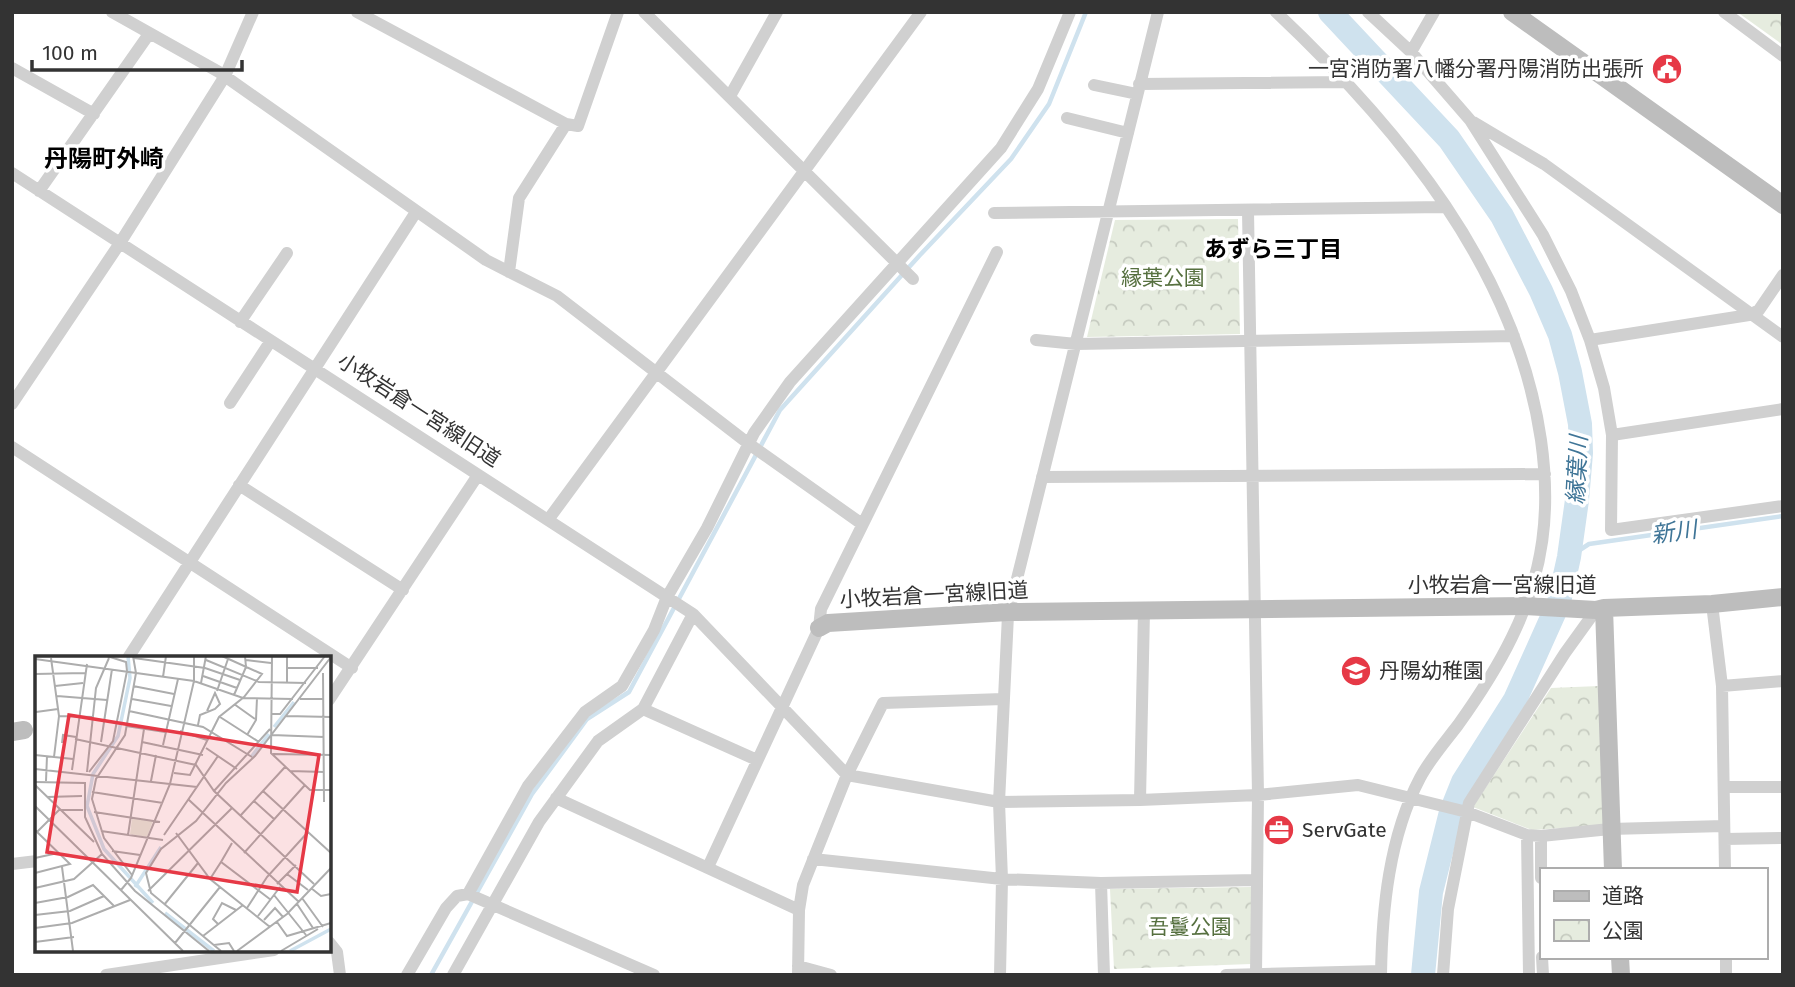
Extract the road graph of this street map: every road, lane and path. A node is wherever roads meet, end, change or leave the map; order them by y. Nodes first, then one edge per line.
1 (112, 12) edge
2 (253, 12) edge
3 (356, 12) edge
4 (618, 12) edge
5 (644, 12) edge
6 (777, 12) edge
7 (921, 12) edge
8 (1070, 12) edge
9 (1158, 12) edge
10 (1276, 12) edge
11 (1368, 12) edge
12 (1434, 12) edge
13 (1512, 12) edge
14 (1724, 12) edge
15 (127, 16) edge
16 (149, 34) junction
17 (1411, 52) junction
18 (1783, 56) edge
19 (12, 68) edge
20 (225, 76) junction
21 (1345, 82) junction
22 (1094, 85) dead end
23 (1138, 89) junction
24 (730, 96) junction
25 (94, 114) junction
26 (1067, 118) dead end
27 (1470, 120) junction
28 (566, 124) junction
29 (1128, 133) junction
30 (805, 170) junction
31 (12, 173) edge
32 (39, 191) junction
33 (1783, 205) edge
34 (1445, 206) junction
35 (1248, 211) junction
36 (416, 212) junction
37 (994, 213) dead end
38 (1109, 213) junction
39 (120, 243) junction
40 (997, 251) dead end
41 (287, 253) dead end
42 (898, 266) junction
43 (509, 272) junction
44 (1783, 275) edge
45 (912, 279) dead end
46 (1749, 315) junction
47 (240, 322) junction
48 (1514, 336) junction
49 (1783, 337) edge
50 (1036, 340) dead end
51 (1590, 340) junction
52 (271, 342) junction
53 (1250, 342) junction
54 (1076, 344) junction
55 (315, 370) junction
56 (655, 372) junction
57 (230, 403) dead end
58 (12, 404) edge
59 (1783, 409) edge
60 (1612, 435) junction
61 (12, 447) edge
62 (756, 448) junction
63 (1545, 474) junction
64 (478, 475) junction
65 (1042, 477) junction
66 (1254, 477) junction
67 (239, 485) junction
68 (1783, 506) edge
69 (548, 520) junction
70 (862, 524) junction
71 (188, 563) junction
72 (403, 590) junction
73 (1783, 597) edge
74 (669, 598) junction
75 (1712, 604) junction
76 (1532, 606) junction
77 (1255, 609) junction
78 (1595, 609) junction
79 (1144, 611) junction
80 (689, 612) junction
81 (1008, 612) junction
82 (819, 628) junction
83 (129, 656) edge
84 (352, 668) junction
85 (1783, 681) edge
86 (1722, 686) junction
87 (331, 697) edge
88 (1003, 699) junction
89 (782, 705) junction
90 (643, 709) junction
91 (757, 760) junction
92 (847, 775) junction
93 (1724, 787) junction
94 (1783, 787) edge
95 (1258, 795) junction
96 (556, 798) junction
97 (1410, 798) junction
98 (1140, 800) junction
99 (999, 802) junction
100 (1464, 811) junction
101 (1610, 829) junction
102 (1724, 832) junction
103 (1527, 835) junction
104 (1541, 836) junction
105 (1783, 838) edge
106 (813, 859) junction
107 (35, 861) edge
108 (12, 864) edge
109 (708, 867) junction
110 (1541, 868) edge
111 (1613, 868) edge
112 (1725, 868) edge
113 (1002, 879) junction
114 (1257, 880) junction
115 (1101, 883) junction
116 (469, 894) junction
117 (489, 903) junction
118 (799, 910) junction
119 (331, 944) edge
120 (261, 952) edge
121 (798, 970) edge
122 (1381, 973) edge
123 (1256, 974) edge
124 (106, 975) edge
125 (340, 975) edge
126 (407, 975) edge
127 (453, 975) edge
128 (654, 975) edge
129 (831, 975) edge
130 (1000, 975) edge
131 (1104, 975) edge
132 (1226, 975) edge
133 (1443, 975) edge
134 (1529, 975) edge

1 - 15 street
2 - 20 street
3 - 28 street
4 - 28 street
5 - 24 street
6 - 24 street
7 - 30 street
8 - 42 street
9 - 23 street
10 - 21 street
11 - 17 street
12 - 17 street
13 - 33 street
14 - 18 street
15 - 16 street
16 - 20 street
16 - 25 street
17 - 27 street
19 - 25 street
20 - 36 street
20 - 39 street
21 - 23 street
21 - 34 street
22 - 23 street
23 - 29 street
24 - 30 street
25 - 32 street
26 - 29 street
27 - 46 street
27 - 51 street
28 - 43 street
29 - 38 street
30 - 42 street
30 - 56 street
31 - 32 street, 小牧岩倉一宮線旧道
32 - 39 street, 小牧岩倉一宮線旧道
34 - 35 street
34 - 48 street
35 - 38 street
35 - 53 street
36 - 43 street
36 - 55 street
37 - 38 street
38 - 54 street
39 - 47 street, 小牧岩倉一宮線旧道
39 - 58 street
40 - 70 street
41 - 47 street
42 - 45 street
42 - 62 street
43 - 56 street
44 - 46 street
46 - 49 street
46 - 51 street
47 - 52 street, 小牧岩倉一宮線旧道
48 - 53 street
48 - 63 street
50 - 54 street
51 - 60 street
52 - 55 street, 小牧岩倉一宮線旧道
52 - 57 street
53 - 54 street
53 - 66 street
54 - 65 street
55 - 64 street, 小牧岩倉一宮線旧道
55 - 67 street
56 - 62 street
56 - 69 street
59 - 60 street
60 - 68 street
61 - 71 street
62 - 70 street
62 - 74 street
63 - 66 street
63 - 76 street
64 - 69 street, 小牧岩倉一宮線旧道
64 - 72 street
65 - 66 street
65 - 81 street
66 - 77 street
67 - 71 street
67 - 72 street
69 - 74 street, 小牧岩倉一宮線旧道
70 - 82 street
71 - 83 street
71 - 84 street
72 - 84 street
73 - 75 street, 小牧岩倉一宮線旧道
74 - 80 street, 小牧岩倉一宮線旧道
74 - 116 street
75 - 78 street, 小牧岩倉一宮線旧道
75 - 86 street
76 - 77 street, 小牧岩倉一宮線旧道
76 - 78 street, 小牧岩倉一宮線旧道
76 - 97 street
77 - 79 street, 小牧岩倉一宮線旧道
77 - 95 street
78 - 100 street
78 - 101 street
79 - 81 street, 小牧岩倉一宮線旧道
79 - 98 street
80 - 89 street, 小牧岩倉一宮線旧道
80 - 90 street
81 - 82 street, 小牧岩倉一宮線旧道
81 - 88 street
82 - 89 street, 小牧岩倉一宮線旧道
84 - 87 street
85 - 86 street
86 - 93 street
88 - 92 street
88 - 99 street
89 - 91 street
89 - 92 street
90 - 91 street
90 - 96 street
91 - 109 street
92 - 99 street
92 - 106 street
93 - 94 street
93 - 102 street
95 - 97 street
95 - 98 street
95 - 114 street
96 - 109 street
96 - 117 street
97 - 100 street
97 - 122 street
98 - 99 street
99 - 113 street
100 - 103 street
100 - 133 street
101 - 102 street
101 - 104 street
101 - 111 street
102 - 105 street
102 - 112 street
103 - 104 street
103 - 134 street
104 - 110 street
106 - 113 street
106 - 118 street
107 - 108 street
109 - 118 street
113 - 115 street
113 - 130 street
114 - 115 street
114 - 123 street
115 - 131 street
116 - 117 street
116 - 126 street
117 - 127 street
117 - 128 street
118 - 121 street
119 - 125 street
120 - 124 street
121 - 129 street
122 - 123 street
123 - 132 street

